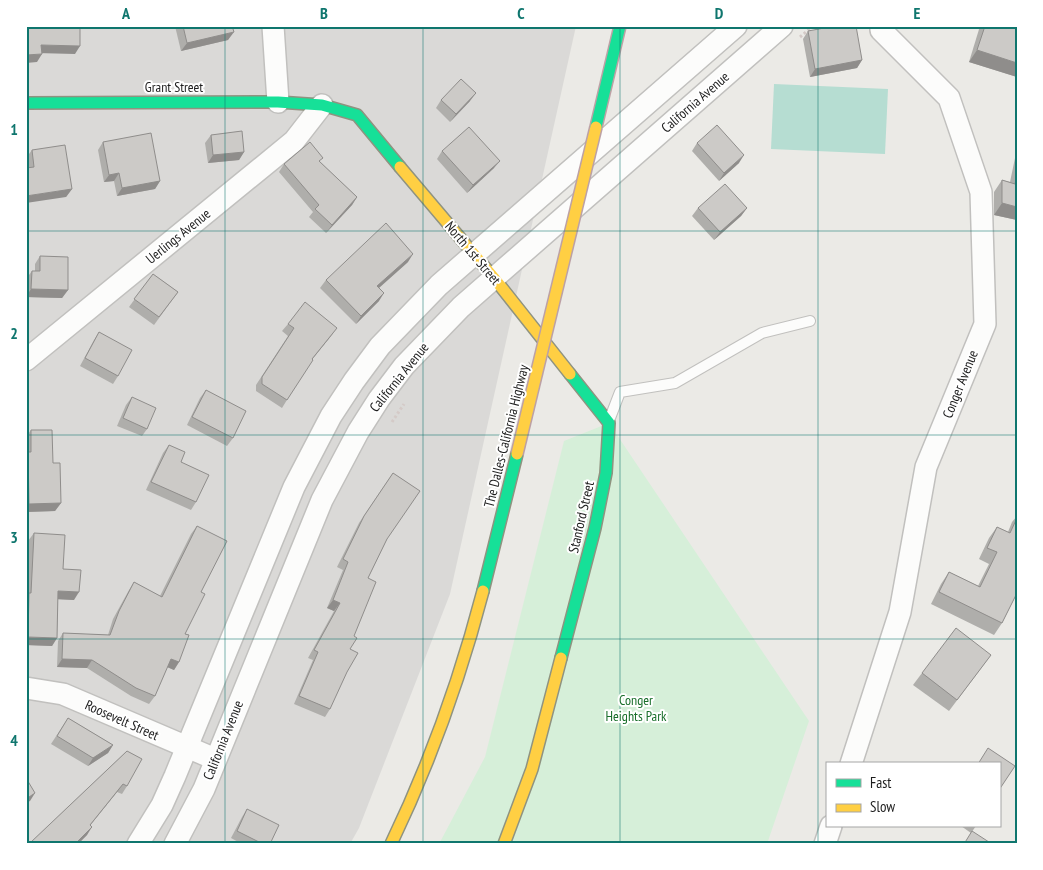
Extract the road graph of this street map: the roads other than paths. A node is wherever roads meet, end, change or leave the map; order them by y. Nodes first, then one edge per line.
1 (273, 26) edge
2 (620, 26) edge
3 (736, 26) edge
4 (881, 26) edge
5 (790, 33) edge
6 (278, 102) junction
7 (26, 103) edge
8 (322, 105) junction
9 (474, 254) junction
10 (494, 278) junction
11 (810, 321) dead end
12 (26, 360) edge
13 (609, 423) junction
14 (26, 688) edge
15 (187, 748) junction
16 (215, 759) junction
17 (852, 762) edge
18 (830, 828) edge
19 (138, 844) edge
20 (175, 844) edge
21 (391, 844) edge
22 (504, 844) edge
23 (825, 844) edge

1 - 6 street
2 - 21 main road, The Dalles-California Highway, bridge
3 - 9 street
4 - 17 street, Conger Avenue
5 - 10 street, California Avenue
6 - 7 main road, Grant Street
6 - 8 main road, Grant Street
8 - 9 main road, North 1st Street
8 - 12 street, Uerlings Avenue
9 - 10 main road, North 1st Street
9 - 15 street
10 - 13 main road, North 1st Street
10 - 16 street, California Avenue
11 - 13 lane, Stanford Street
13 - 22 main road, Stanford Street
14 - 15 street, Roosevelt Street
15 - 16 street, Roosevelt Street
15 - 19 street
16 - 20 street, California Avenue
18 - 23 street

